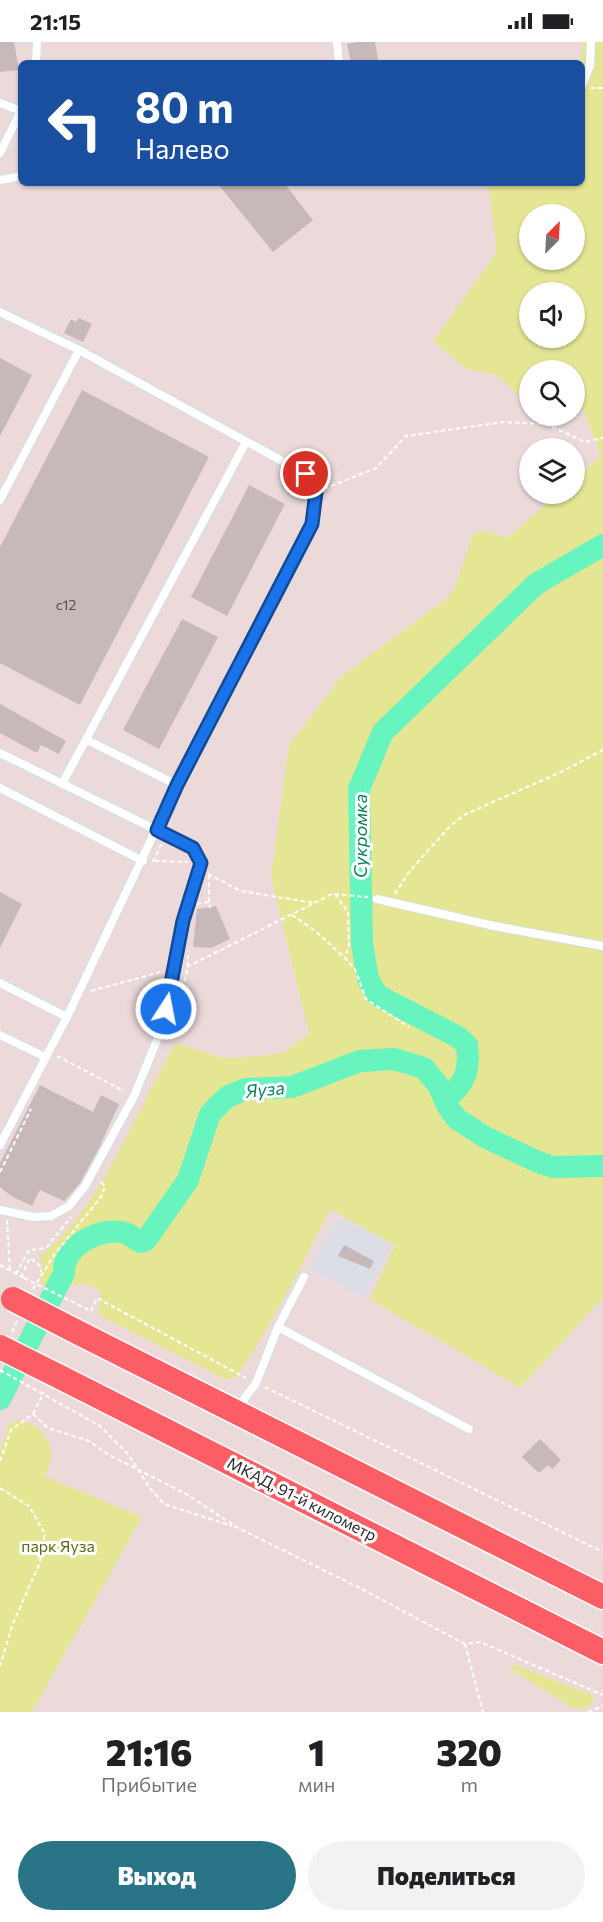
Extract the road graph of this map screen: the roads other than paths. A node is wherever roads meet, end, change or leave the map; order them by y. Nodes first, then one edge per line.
1 (37, 42) edge
2 (337, 42) edge
3 (591, 42) edge
4 (36, 60) edge
5 (339, 60) edge
6 (585, 78) edge
7 (0, 103) edge
8 (18, 110) edge
9 (18, 117) edge
10 (0, 153) edge
11 (18, 177) edge
12 (0, 180) edge
13 (0, 312) edge
14 (79, 350) junction
15 (246, 442) junction
16 (0, 500) edge
17 (87, 740) junction
18 (0, 753) edge
19 (62, 784) junction
20 (177, 785) junction
21 (0, 788) edge
22 (157, 830) junction
23 (143, 861) junction
24 (376, 899) road end
25 (603, 946) edge
26 (0, 983) edge
27 (67, 1017) junction
28 (0, 1035) edge
29 (45, 1057) junction
30 (0, 1145) edge
31 (3, 1211) edge
32 (304, 1277) dead end
33 (14, 1283) edge
34 (278, 1327) junction
35 (0, 1347) edge
36 (235, 1412) junction
37 (469, 1429) dead end
38 (603, 1597) edge
39 (603, 1652) edge

1 - 4 lane
2 - 5 lane
3 - 6 lane
7 - 8 lane
9 - 10 lane
11 - 12 lane
13 - 14 lane
14 - 15 lane
14 - 16 lane
15 - 17 lane
15 - 20 lane
17 - 19 lane
17 - 20 lane
18 - 19 lane
19 - 22 lane
20 - 22 lane
21 - 23 lane
22 - 23 lane
22 - 31 lane
23 - 27 lane
24 - 25 lane
26 - 27 lane
27 - 29 lane
28 - 29 lane
29 - 30 lane
32 - 34 lane
33 - 36 highway, bridge
34 - 36 lane
34 - 37 lane
35 - 39 highway, МКАД, 91-й километр, bridge
36 - 38 highway

